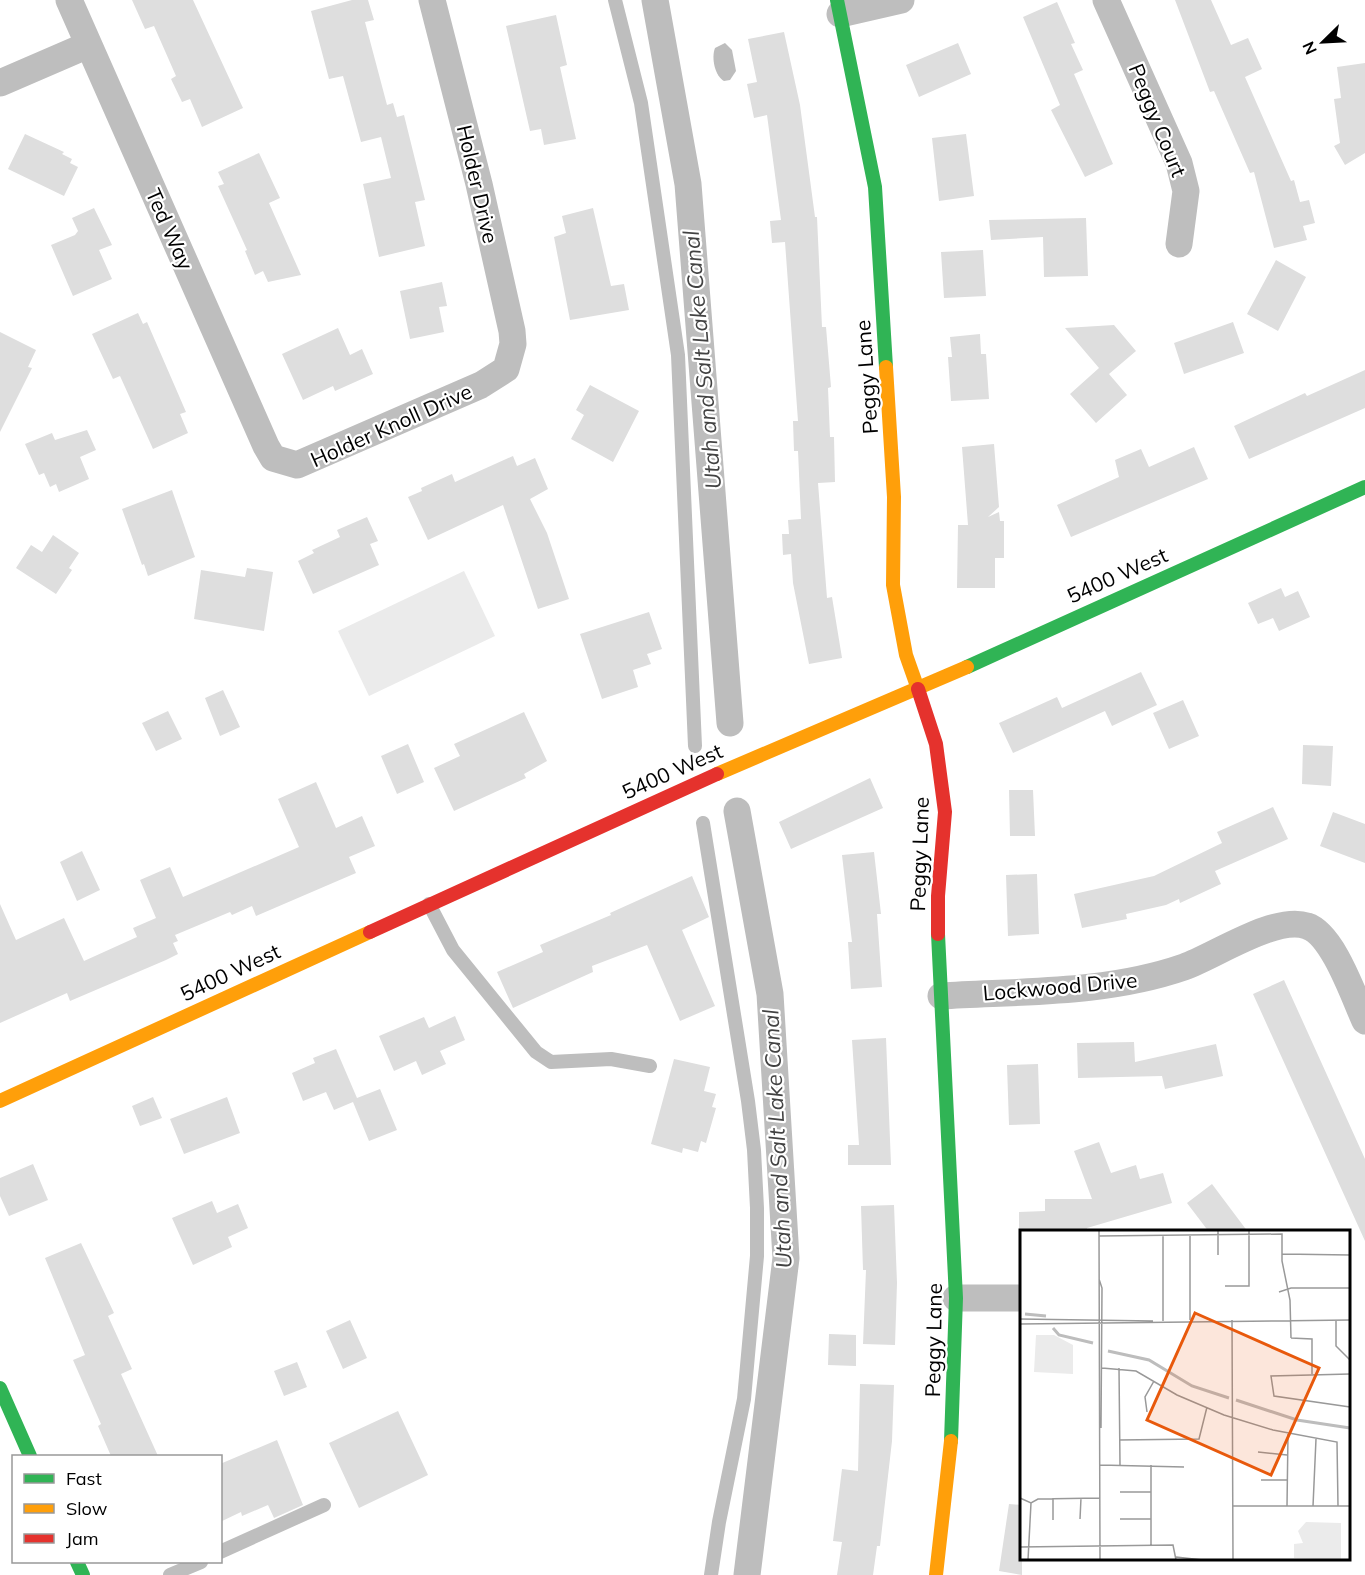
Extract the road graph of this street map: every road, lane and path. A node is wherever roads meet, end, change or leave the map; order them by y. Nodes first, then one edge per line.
1 (69, 0) edge
2 (432, 0) edge
3 (615, 0) edge
4 (901, 0) edge
5 (1106, 0) edge
6 (839, 7) edge
7 (88, 45) junction
8 (0, 83) edge
9 (1179, 244) dead end
10 (506, 369) joint
11 (273, 458) joint
12 (1365, 487) edge
13 (917, 689) junction
14 (695, 746) dead end
15 (704, 823) dead end
16 (429, 904) junction
17 (941, 996) junction
18 (1365, 1021) edge
19 (650, 1066) dead end
20 (0, 1101) edge
21 (956, 1298) junction
22 (1020, 1298) edge
23 (0, 1388) edge
24 (30, 1455) edge
25 (324, 1505) dead end
26 (222, 1551) edge
27 (199, 1563) edge
28 (170, 1575) edge
29 (711, 1575) edge
30 (936, 1575) edge

1 - 7 street, Ted Way
2 - 10 street, Holder Drive
3 - 14 lane
4 - 6 street
5 - 9 street, Peggy Court
6 - 13 street, Peggy Lane
7 - 8 street
7 - 11 street, Ted Way
10 - 11 street, Holder Knoll Drive
12 - 13 street, 5400 West
13 - 16 street, 5400 West
13 - 17 street, Peggy Lane
15 - 29 lane
16 - 19 lane
16 - 20 street, 5400 West
17 - 18 street, Lockwood Drive
17 - 21 street, Peggy Lane
21 - 22 street
21 - 30 street, Peggy Lane
23 - 24 street
25 - 26 lane
27 - 28 lane

